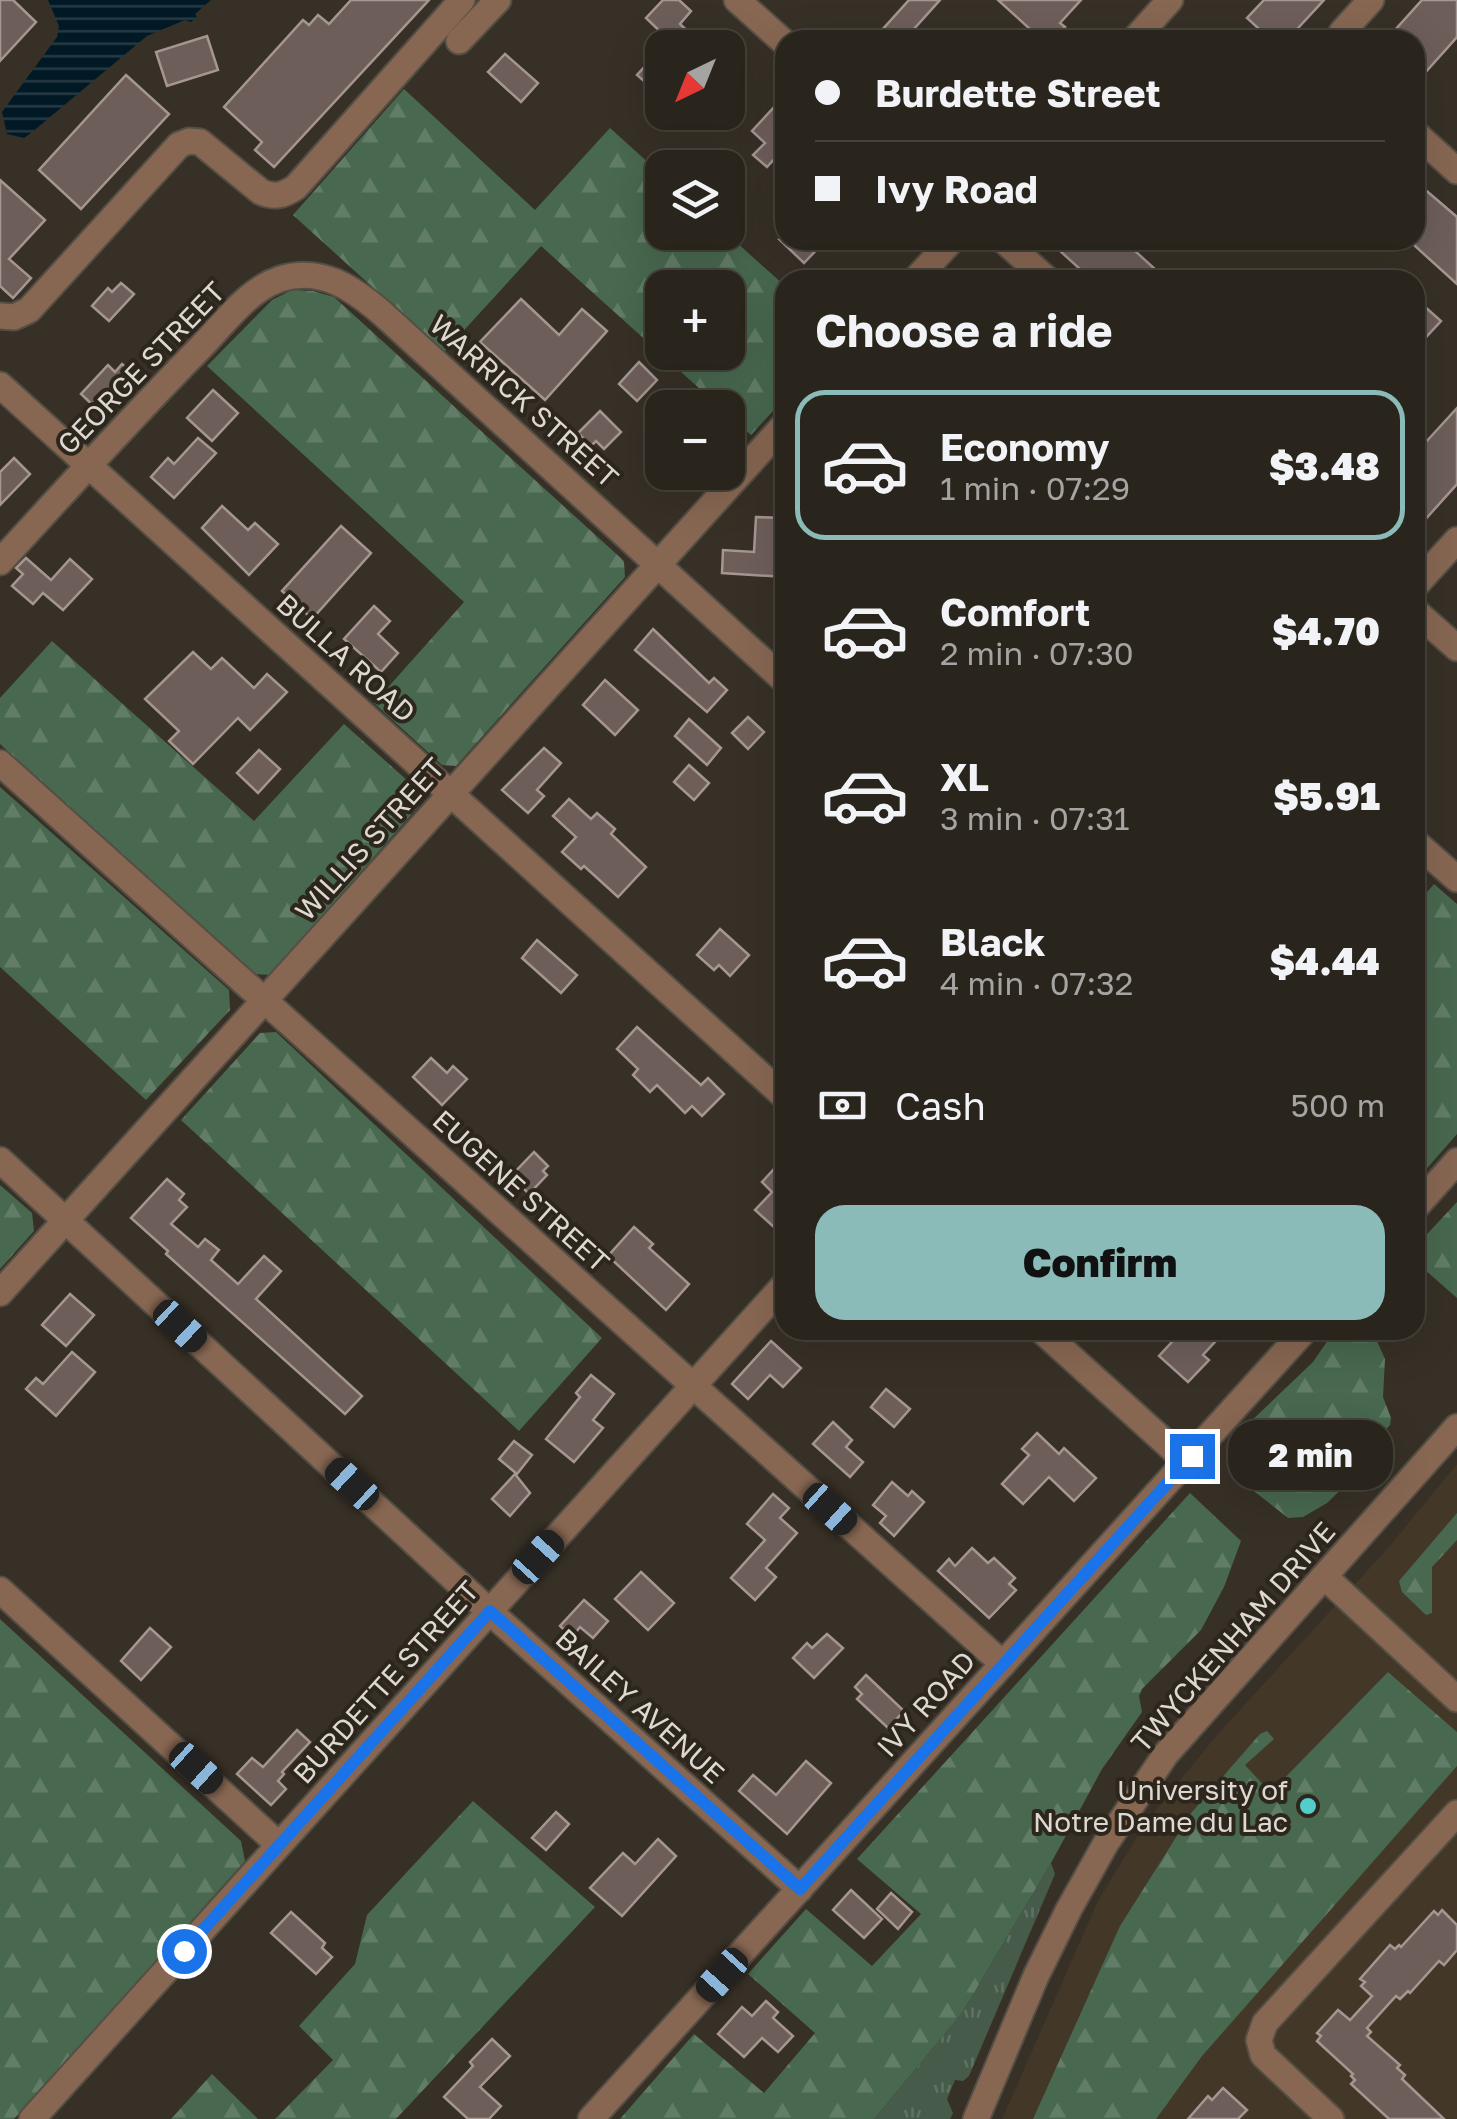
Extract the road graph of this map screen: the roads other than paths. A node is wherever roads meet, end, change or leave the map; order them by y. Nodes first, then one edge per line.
1 (462, 0) edge
2 (737, 0) edge
3 (1170, 0) edge
4 (1371, 0) edge
5 (496, 2) edge
6 (1143, 30) edge
7 (1344, 30) edge
8 (775, 35) edge
9 (459, 42) dead end
10 (1425, 142) edge
11 (1457, 171) edge
12 (943, 250) edge
13 (1014, 250) edge
14 (924, 270) edge
15 (1037, 270) edge
16 (7, 316) edge
17 (399, 328) joint
18 (0, 385) edge
19 (775, 435) edge
20 (88, 465) junction
21 (1457, 540) edge
22 (0, 562) edge
23 (657, 565) junction
24 (1425, 575) edge
25 (1425, 620) edge
26 (1457, 648) edge
27 (775, 672) edge
28 (0, 762) edge
29 (451, 794) junction
30 (1425, 851) edge
31 (1457, 879) edge
32 (264, 1000) junction
33 (775, 1088) edge
34 (0, 1160) edge
35 (1457, 1161) edge
36 (1425, 1197) edge
37 (65, 1220) junction
38 (0, 1293) edge
39 (775, 1295) edge
40 (1053, 1340) edge
41 (1296, 1340) edge
42 (691, 1385) junction
43 (1457, 1427) edge
44 (1187, 1462) junction
45 (1325, 1577) junction
46 (0, 1590) edge
47 (490, 1611) junction
48 (1004, 1664) junction
49 (1457, 1699) edge
50 (1457, 1812) edge
51 (280, 1845) junction
52 (800, 1889) junction
53 (1316, 2114) edge
54 (32, 2119) edge
55 (591, 2119) edge
56 (976, 2119) edge

1 - 16 street
2 - 8 street
3 - 6 street
4 - 7 street
5 - 9 street
10 - 11 street
12 - 14 street
13 - 15 street
17 - 20 street, GEORGE STREET
17 - 23 street, WARRICK STREET
18 - 20 street, BULLA ROAD
19 - 23 street, WILLIS STREET
20 - 22 street, GEORGE STREET
20 - 29 street, BULLA ROAD
21 - 24 street
23 - 27 street, WARRICK STREET
23 - 29 street, WILLIS STREET
25 - 26 street
28 - 32 street, EUGENE STREET
29 - 32 street, WILLIS STREET
29 - 33 street, BULLA ROAD
30 - 31 street
32 - 37 street, WILLIS STREET
32 - 42 street, EUGENE STREET
34 - 37 street, BAILEY AVENUE
35 - 36 street
37 - 38 street, WILLIS STREET
37 - 47 street, BAILEY AVENUE
39 - 42 street, BURDETTE STREET
40 - 44 street
41 - 44 street, IVY ROAD
42 - 47 street, BURDETTE STREET
42 - 48 street, EUGENE STREET
43 - 45 street, TWYCKENHAM DRIVE
44 - 48 street, IVY ROAD
45 - 49 street
45 - 56 street, TWYCKENHAM DRIVE
46 - 51 street
47 - 51 street, BURDETTE STREET
47 - 52 street, BAILEY AVENUE
48 - 52 street, IVY ROAD
50 - 53 street
51 - 54 street, BURDETTE STREET
52 - 55 street, IVY ROAD

